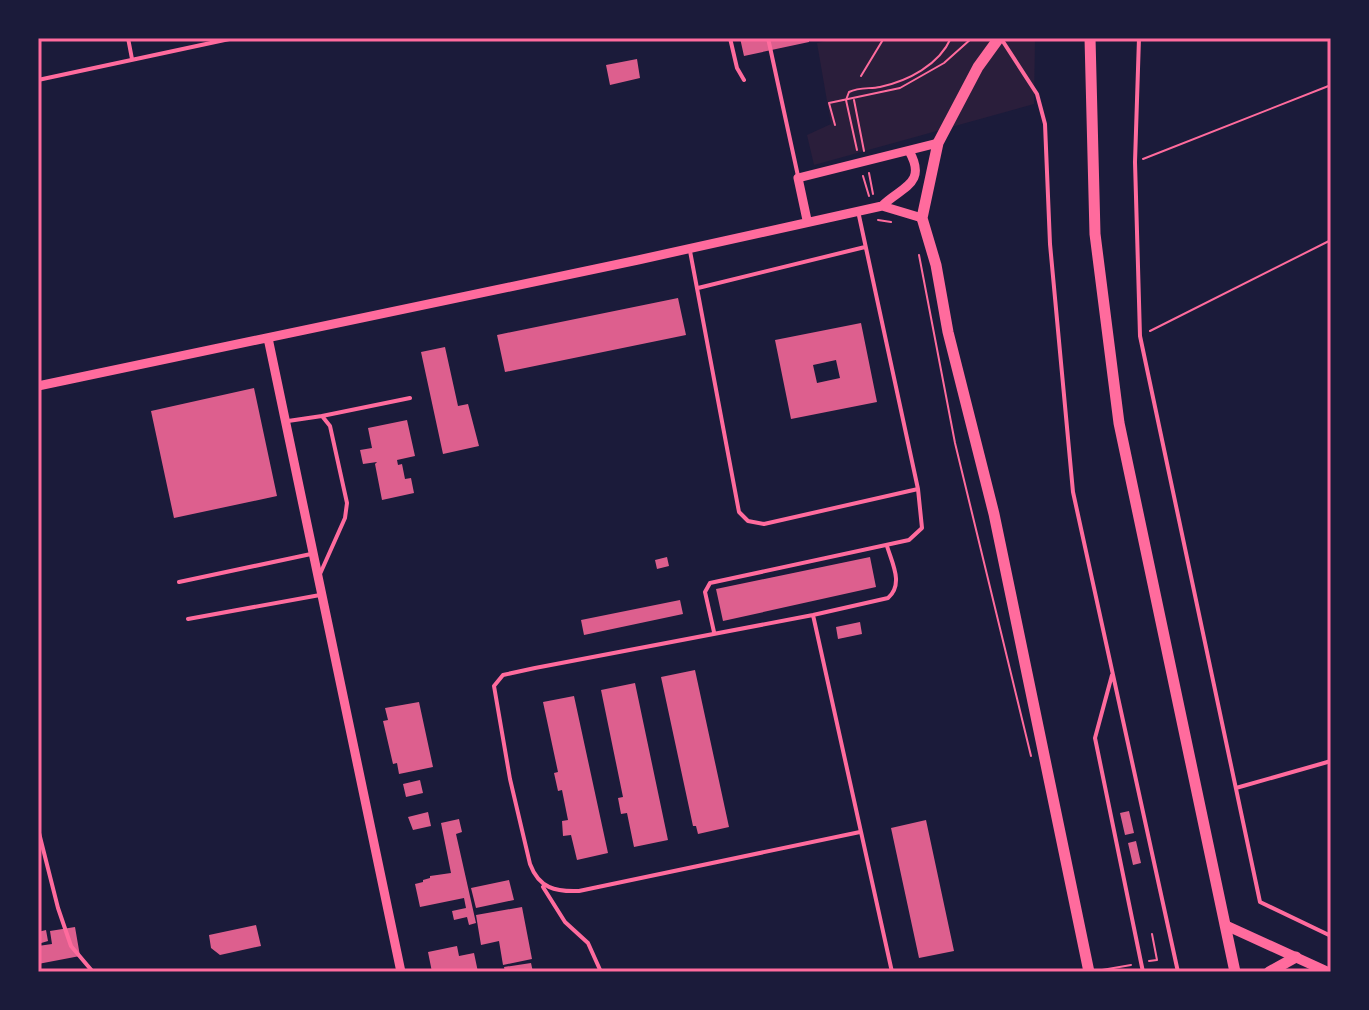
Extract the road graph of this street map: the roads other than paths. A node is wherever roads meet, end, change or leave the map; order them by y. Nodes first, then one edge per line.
1 (128, 38) edge
2 (234, 38) edge
3 (730, 38) edge
4 (768, 38) edge
5 (1000, 38) edge
6 (1090, 38) edge
7 (1139, 38) edge
8 (132, 60) junction
9 (38, 80) edge
10 (744, 80) dead end
11 (938, 143) junction
12 (909, 151) junction
13 (798, 178) junction
14 (877, 207) junction
15 (858, 211) junction
16 (922, 218) junction
17 (807, 220) junction
18 (865, 247) junction
19 (690, 248) junction
20 (698, 288) junction
21 (268, 338) junction
22 (38, 386) edge
23 (410, 398) dead end
24 (322, 416) junction
25 (285, 421) junction
26 (918, 489) junction
27 (887, 546) junction
28 (314, 554) junction
29 (319, 577) junction
30 (179, 582) dead end
31 (322, 595) junction
32 (813, 615) junction
33 (188, 619) dead end
34 (714, 632) junction
35 (1112, 673) junction
36 (1331, 761) edge
37 (1236, 788) junction
38 (38, 829) edge
39 (860, 832) junction
40 (540, 881) junction
41 (1225, 925) junction
42 (1331, 936) edge
43 (1296, 957) junction
44 (93, 972) edge
45 (401, 972) edge
46 (601, 972) edge
47 (892, 972) edge
48 (1089, 972) edge
49 (1143, 972) edge
50 (1178, 972) edge
51 (1235, 972) edge
52 (1269, 972) edge
53 (1328, 972) edge

1 - 8 lane
2 - 8 lane
3 - 10 lane
4 - 13 lane
5 - 11 main road
5 - 35 lane
6 - 41 main road
7 - 37 lane
8 - 9 lane
11 - 12 street
11 - 16 main road
12 - 13 street
12 - 14 street
13 - 17 street
14 - 15 street
14 - 16 street
15 - 17 street
15 - 18 lane
16 - 48 main road
17 - 19 street
18 - 20 lane
18 - 26 lane
19 - 20 lane
19 - 21 street
20 - 26 lane
21 - 22 street
21 - 25 street
23 - 24 lane
24 - 25 lane
24 - 29 lane
25 - 28 street
26 - 27 lane
27 - 32 lane
27 - 34 lane
28 - 29 street
28 - 30 lane
29 - 31 street
31 - 33 lane
31 - 45 street
32 - 34 lane
32 - 39 lane
34 - 40 lane
35 - 49 lane
35 - 50 lane
36 - 37 lane
37 - 42 lane
38 - 44 lane
39 - 40 lane
39 - 47 lane
40 - 46 lane
41 - 43 main road
41 - 51 main road
43 - 52 main road
43 - 53 main road

